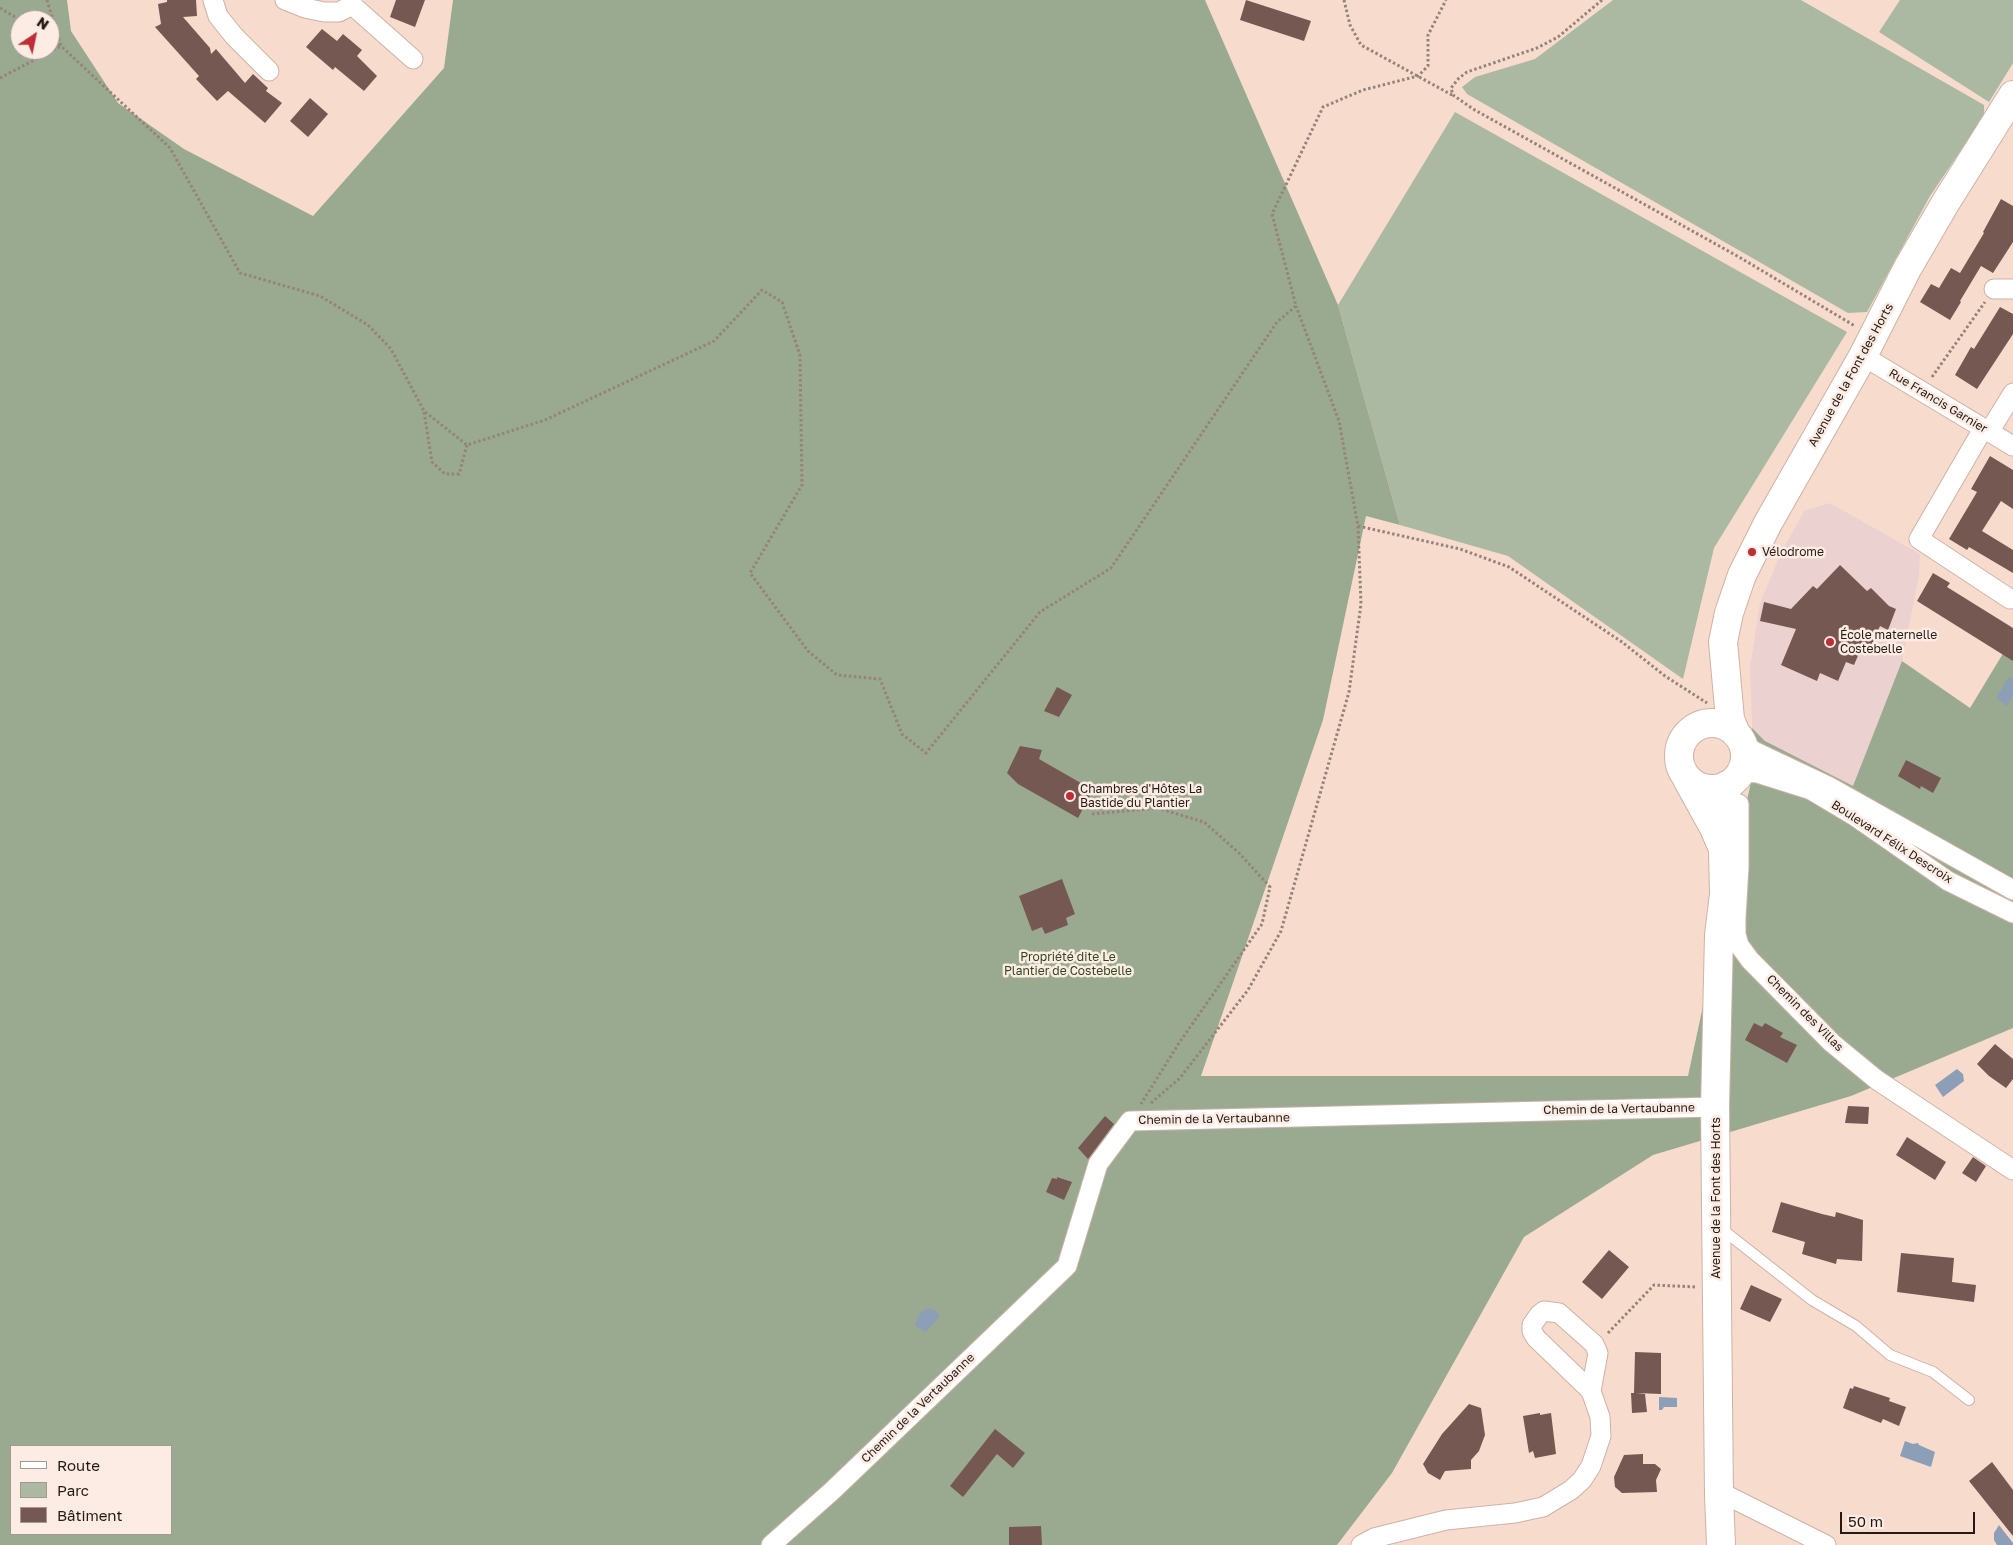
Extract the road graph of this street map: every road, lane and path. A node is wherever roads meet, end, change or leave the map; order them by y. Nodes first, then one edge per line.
1 (47, 0) edge
2 (213, 0) edge
3 (285, 0) edge
4 (1344, 0) edge
5 (1446, 0) edge
6 (1602, 0) edge
7 (352, 2) edge
8 (62, 46) junction
9 (413, 59) dead end
10 (269, 71) dead end
11 (1418, 76) junction
12 (0, 78) edge
13 (1453, 95) junction
14 (2013, 95) edge
15 (1994, 289) joint
16 (2013, 289) edge
17 (1296, 306) junction
18 (1869, 345) junction
19 (1928, 382) dead end
20 (2013, 393) edge
21 (424, 411) junction
22 (1986, 430) junction
23 (467, 446) junction
24 (2013, 446) edge
25 (1358, 526) junction
26 (2010, 598) dead end
27 (1725, 668) junction
28 (1708, 716) junction
29 (1739, 738) junction
30 (1688, 779) junction
31 (1735, 779) junction
32 (1092, 814) dead end
33 (1723, 851) junction
34 (2013, 890) edge
35 (2013, 913) edge
36 (1715, 1107) junction
37 (1130, 1121) junction
38 (2013, 1170) edge
39 (1717, 1232) junction
40 (1716, 1288) junction
41 (1595, 1346) junction
42 (1591, 1392) junction
43 (1968, 1400) dead end
44 (1718, 1496) junction
45 (771, 1545) edge
46 (1361, 1545) edge
47 (1721, 1545) edge
48 (1826, 1545) edge

1 - 8 path
2 - 10 street
3 - 7 street
4 - 11 path
5 - 11 path
6 - 13 path
7 - 9 street
8 - 12 path
8 - 21 path
11 - 13 path
11 - 17 path
13 - 18 path
14 - 18 main road, Avenue de la Font des Horts
15 - 16 street
15 - 19 path
17 - 23 path
17 - 25 path
18 - 22 street, Rue Francis Garnier
18 - 27 main road, Avenue de la Font des Horts
20 - 22 street
21 - 23 path
21 - 23 path
22 - 24 street, Rue Francis Garnier
22 - 26 street
25 - 28 path
25 - 37 path
27 - 28 main road, Avenue de la Font des Horts
27 - 29 main road, Avenue de la Font des Horts
28 - 29 main road
28 - 30 main road
29 - 31 main road
29 - 34 street, Boulevard Félix Descroix
30 - 31 main road
30 - 33 main road, Avenue de la Font des Horts
31 - 33 main road, Avenue de la Font des Horts
31 - 35 street, Boulevard Félix Descroix
31 - 38 street, Chemin des Villas
32 - 37 path
33 - 36 main road, Avenue de la Font des Horts
36 - 37 street, Chemin de la Vertaubanne
36 - 39 main road, Avenue de la Font des Horts
37 - 45 street, Chemin de la Vertaubanne
39 - 40 main road, Avenue de la Font des Horts
39 - 43 lane
40 - 41 path
40 - 44 main road, Avenue de la Font des Horts
41 - 42 street
41 - 42 street
42 - 46 street
44 - 47 main road, Avenue de la Font des Horts
44 - 48 street

